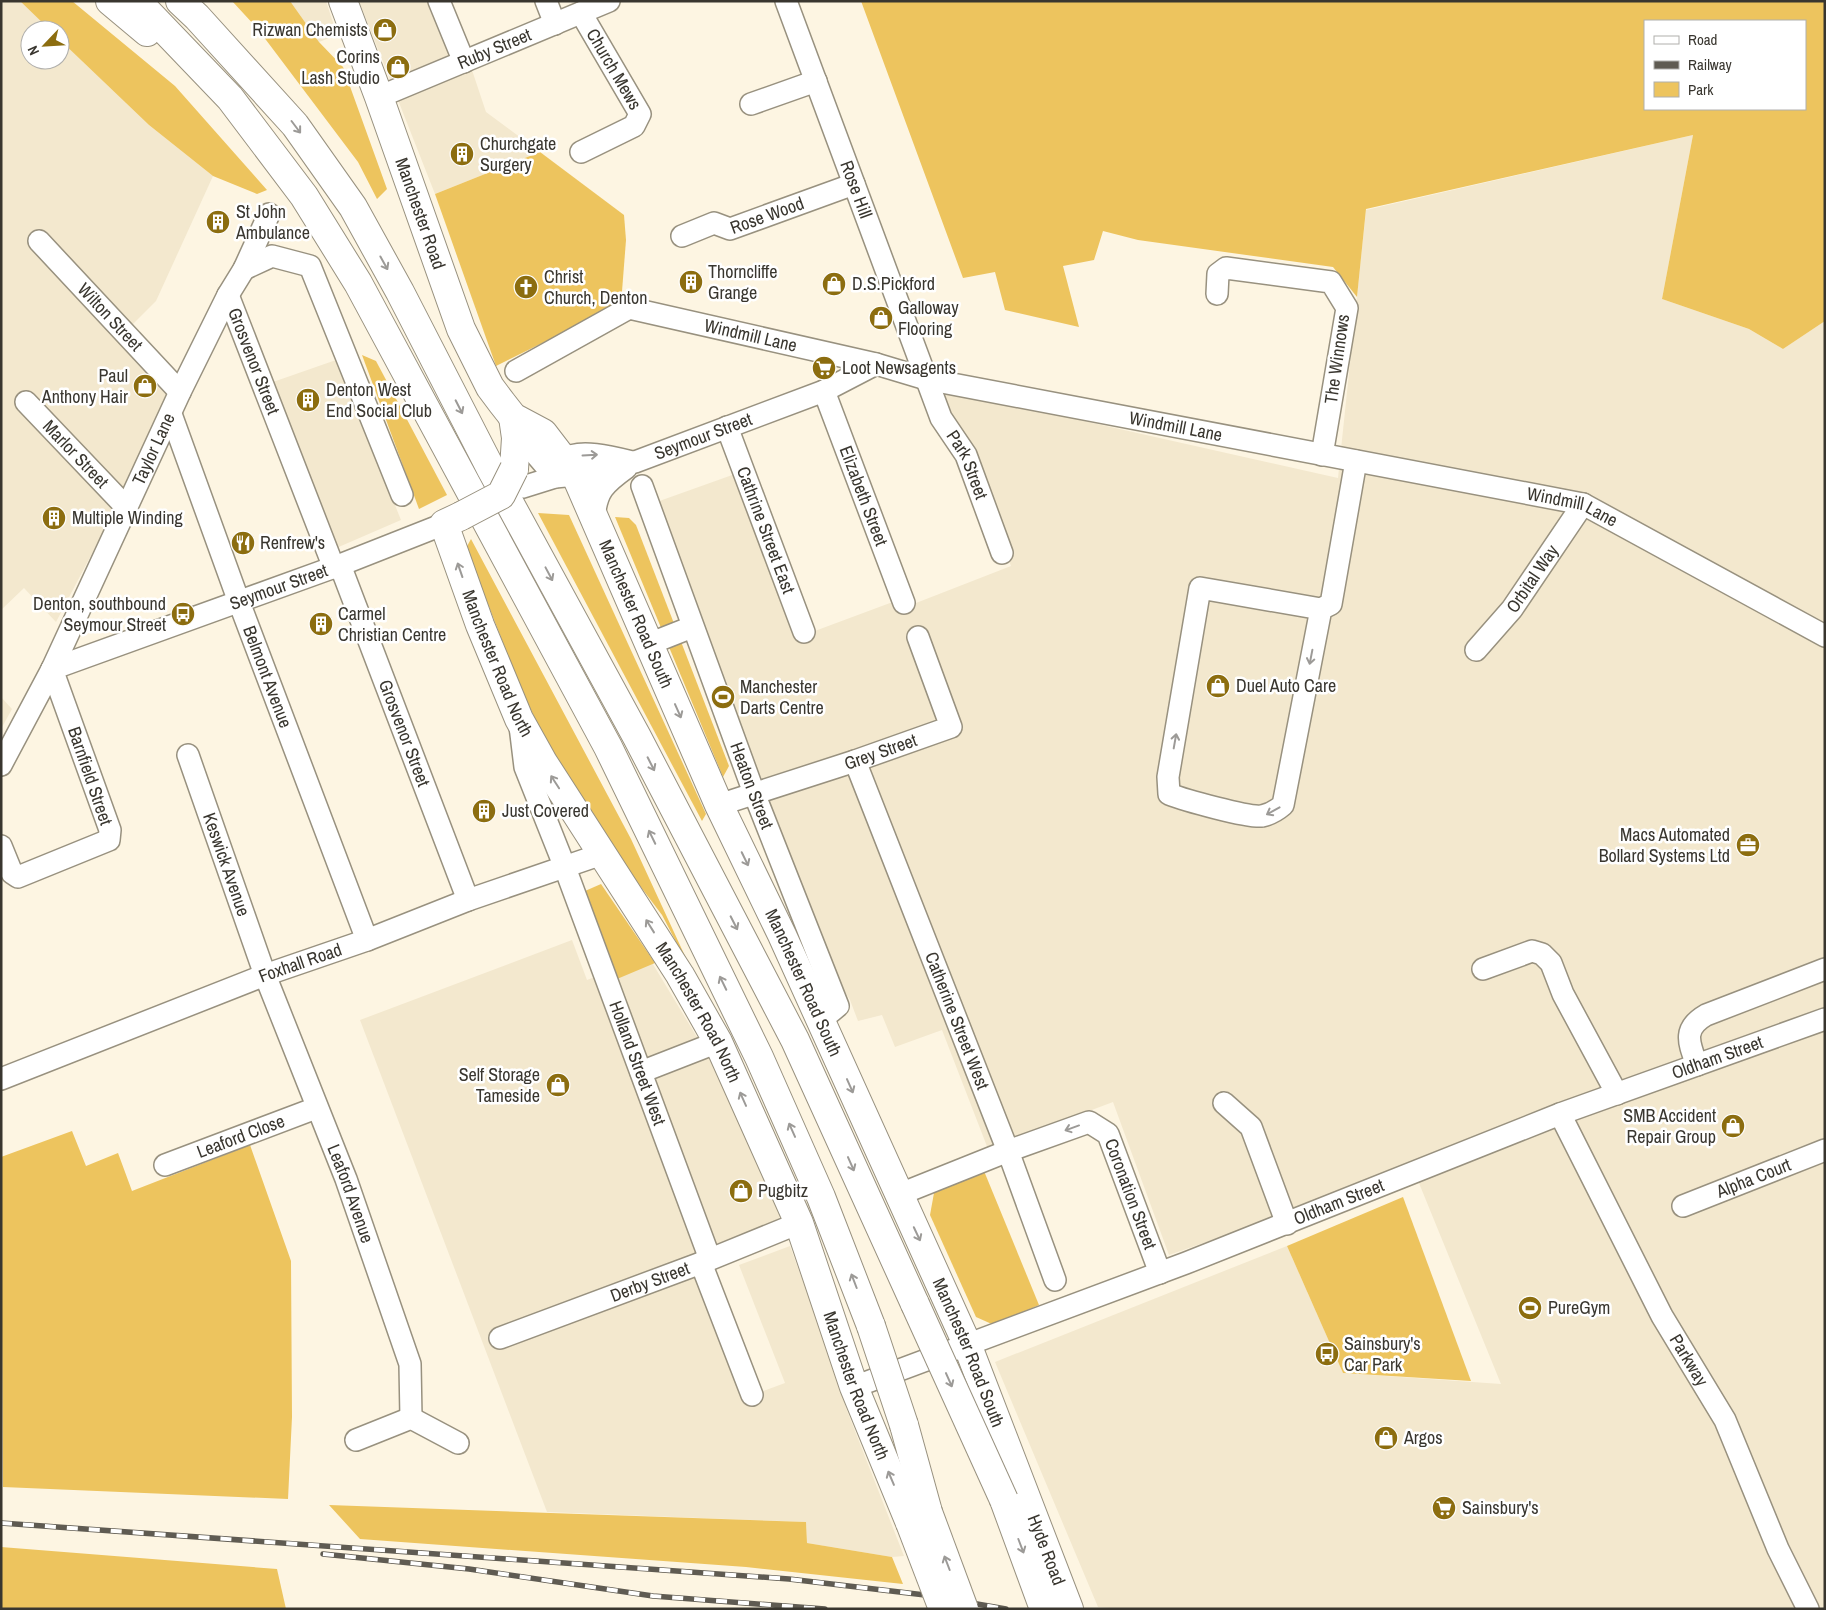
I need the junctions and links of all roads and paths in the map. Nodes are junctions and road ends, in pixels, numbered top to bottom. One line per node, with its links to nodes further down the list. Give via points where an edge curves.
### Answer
1 (110, 1): 16 (main road)
2 (137, 1): 16 (main road)
3 (180, 1): 14 (main road)
4 (200, 1): 14 (main road)
5 (343, 1): 15 (main road, Manchester Road)
6 (439, 1): 12 (street)
7 (546, 1): 11 (street)
8 (609, 1): 10 (street, Ruby Street)
9 (786, 1): 13 (street, Rose Hill)
10 (581, 13): 11 (street, Ruby Street); 18 (street, Church Mews, via 640,114 634,126)
11 (555, 24): 12 (street, Ruby Street)
12 (464, 62): 15 (street, Ruby Street)
13 (816, 81): 17 (street); 19 (street, Rose Hill)
14 (269, 95): 102 (main road, one-way to 102, bridge, via 295,125 353,207 637,736 795,1040 1004,1500)
15 (379, 97): 33 (main road, Manchester Road, via 461,329 490,387)
16 (230, 98): 101 (main road, one-way to 16, bridge, via 928,1512 904,1425 871,1326 821,1197 759,1057 608,747 358,283 304,196)
17 (751, 104)
18 (581, 152)
19 (854, 184): 21 (street, Rose Wood, via 730,229 714,223); 28 (street, Rose Hill)
20 (269, 214): 23 (street, Taylor Lane)
21 (682, 236)
22 (39, 240): 30 (street, Wilton Street)
23 (244, 269): 25 (street, Taylor Lane); 41 (street, via 272,256 310,266)
24 (1217, 294): 35 (street, The Winnows, via 1218,274 1226,268 1331,282 1347,308)
25 (228, 295): 30 (street, Taylor Lane); 47 (street, Grosvenor Street)
26 (876, 364): 27 (street, Windmill Lane, via 629,308); 28 (street, Windmill Lane); 29 (street, Seymour Street)
27 (516, 371)
28 (926, 379): 35 (street, Windmill Lane); 46 (street, Park Street, via 940,418 966,455)
29 (824, 390): 34 (street, Seymour Street); 49 (street, Elizabeth Street)
30 (180, 392): 32 (street, Taylor Lane)
31 (26, 402): 43 (street, Marlor Street)
32 (171, 414): 43 (street, Taylor Lane); 48 (street, Belmont Avenue)
33 (514, 424): 38 (main road, Manchester Road, via 543,433); 39 (main road)
34 (727, 427): 37 (street, Seymour Street); 52 (street, Cathrine Street East)
35 (1322, 455): 36 (street, Windmill Lane)
36 (1356, 461): 42 (street, Windmill Lane); 50 (street, via 1331,604)
37 (635, 462): 38 (street, Seymour Street, via 596,473); 44 (street, via 604,486 596,503)
38 (565, 471): 39 (street, Seymour Street); 44 (main road, Manchester Road South)
39 (512, 484): 45 (main road, Seymour Street, bridge)
40 (642, 486): 51 (street, Heaton Street)
41 (402, 495)
42 (1583, 504): 53 (street, Windmill Lane); 56 (street, Orbital Way, via 1512,609)
43 (127, 508): 57 (street, Taylor Lane)
44 (594, 519): 55 (main road, Manchester Road South)
45 (452, 520): 47 (street, Seymour Street); 58 (main road, Manchester Road North, one-way to 45, via 480,625)
46 (1002, 553)
47 (337, 567): 48 (street, Seymour Street); 67 (street, Grosvenor Street)
48 (239, 602): 57 (street, Seymour Street); 68 (street, Belmont Avenue)
49 (904, 603)
50 (1321, 609): 50 (street, one-way to 50, via 1283,805 1275,812 1260,817 1169,794 1168,777 1200,588)
51 (692, 627): 55 (street); 62 (street, Heaton Street)
52 (804, 632)
53 (1825, 636)
54 (918, 638): 60 (street, Grey Street, via 951,727)
55 (649, 644): 63 (main road, Manchester Road South, one-way to 63)
56 (1476, 650)
57 (52, 669): 61 (street, Taylor Lane); 64 (street, Barnfield Street, via 110,830 109,840 18,877 12,872)
58 (519, 719): 65 (main road, Manchester Road North, one-way to 58); 66 (street, Holland Street West, via 525,768)
59 (188, 755): 71 (street, Keswick Avenue)
60 (855, 761): 62 (street, Grey Street); 83 (street, Catherine Street West)
61 (1, 765)
62 (754, 794): 63 (street, Grey Street); 72 (street, Heaton Street, via 838,1006)
63 (720, 805): 72 (main road, Manchester Road South, one-way to 72)
64 (1, 846)
65 (602, 854): 66 (street, Foxhall Road); 74 (main road, Manchester Road North, one-way to 65, via 652,930)
66 (564, 865): 67 (street, Foxhall Road); 76 (street, Holland Street West)
67 (468, 900): 68 (street, Foxhall Road)
68 (367, 940): 71 (street, Foxhall Road)
69 (1483, 969): 78 (street, via 1532,951 1542,954 1551,963 1562,994)
70 (1825, 969): 75 (street, via 1696,1021 1689,1043)
71 (265, 975): 77 (street, Foxhall Road); 80 (street, Leaford Avenue)
72 (821, 1020): 85 (main road, Manchester Road South, one-way to 85)
73 (1824, 1022): 75 (street, Oldham Street)
74 (718, 1042): 76 (street); 87 (main road, Manchester Road North, one-way to 74)
75 (1697, 1065): 78 (street, Oldham Street)
76 (641, 1072): 89 (street, Holland Street West)
77 (1, 1079)
78 (1617, 1094): 81 (street, Oldham Street)
79 (1224, 1102): 88 (street, via 1251,1126)
80 (316, 1108): 84 (street, Leaford Close); 96 (street, Leaford Avenue, via 346,1179 410,1364)
81 (1560, 1114): 88 (street, Oldham Street); 104 (street, Parkway, via 1662,1316 1725,1420 1778,1549)
82 (1825, 1150): 86 (street, Alpha Court)
83 (1008, 1151): 85 (street); 90 (street, Coronation Street, one-way to 83, via 1108,1134 1090,1122); 91 (street, Catherine Street West)
84 (165, 1165)
85 (898, 1195): 93 (main road, Manchester Road South, one-way to 93)
86 (1683, 1206)
87 (799, 1223): 89 (street, Derby Street); 94 (main road, Manchester Road North)
88 (1287, 1224): 90 (street, Oldham Street)
89 (706, 1261): 92 (street, Derby Street); 95 (street, Holland Street West)
90 (1160, 1273): 93 (street, Oldham Street)
91 (1055, 1280)
92 (500, 1338)
93 (967, 1344): 94 (street, Oldham Street); 99 (main road, Manchester Road South)
94 (854, 1387): 100 (main road, Manchester Road North, one-way to 94, bridge)
95 (752, 1396)
96 (411, 1418): 97 (street); 98 (street)
97 (356, 1440)
98 (458, 1443)
99 (1023, 1492): 103 (main road, Hyde Road)
100 (943, 1609)
101 (964, 1609)
102 (1044, 1609)
103 (1068, 1609)
104 (1808, 1609)

